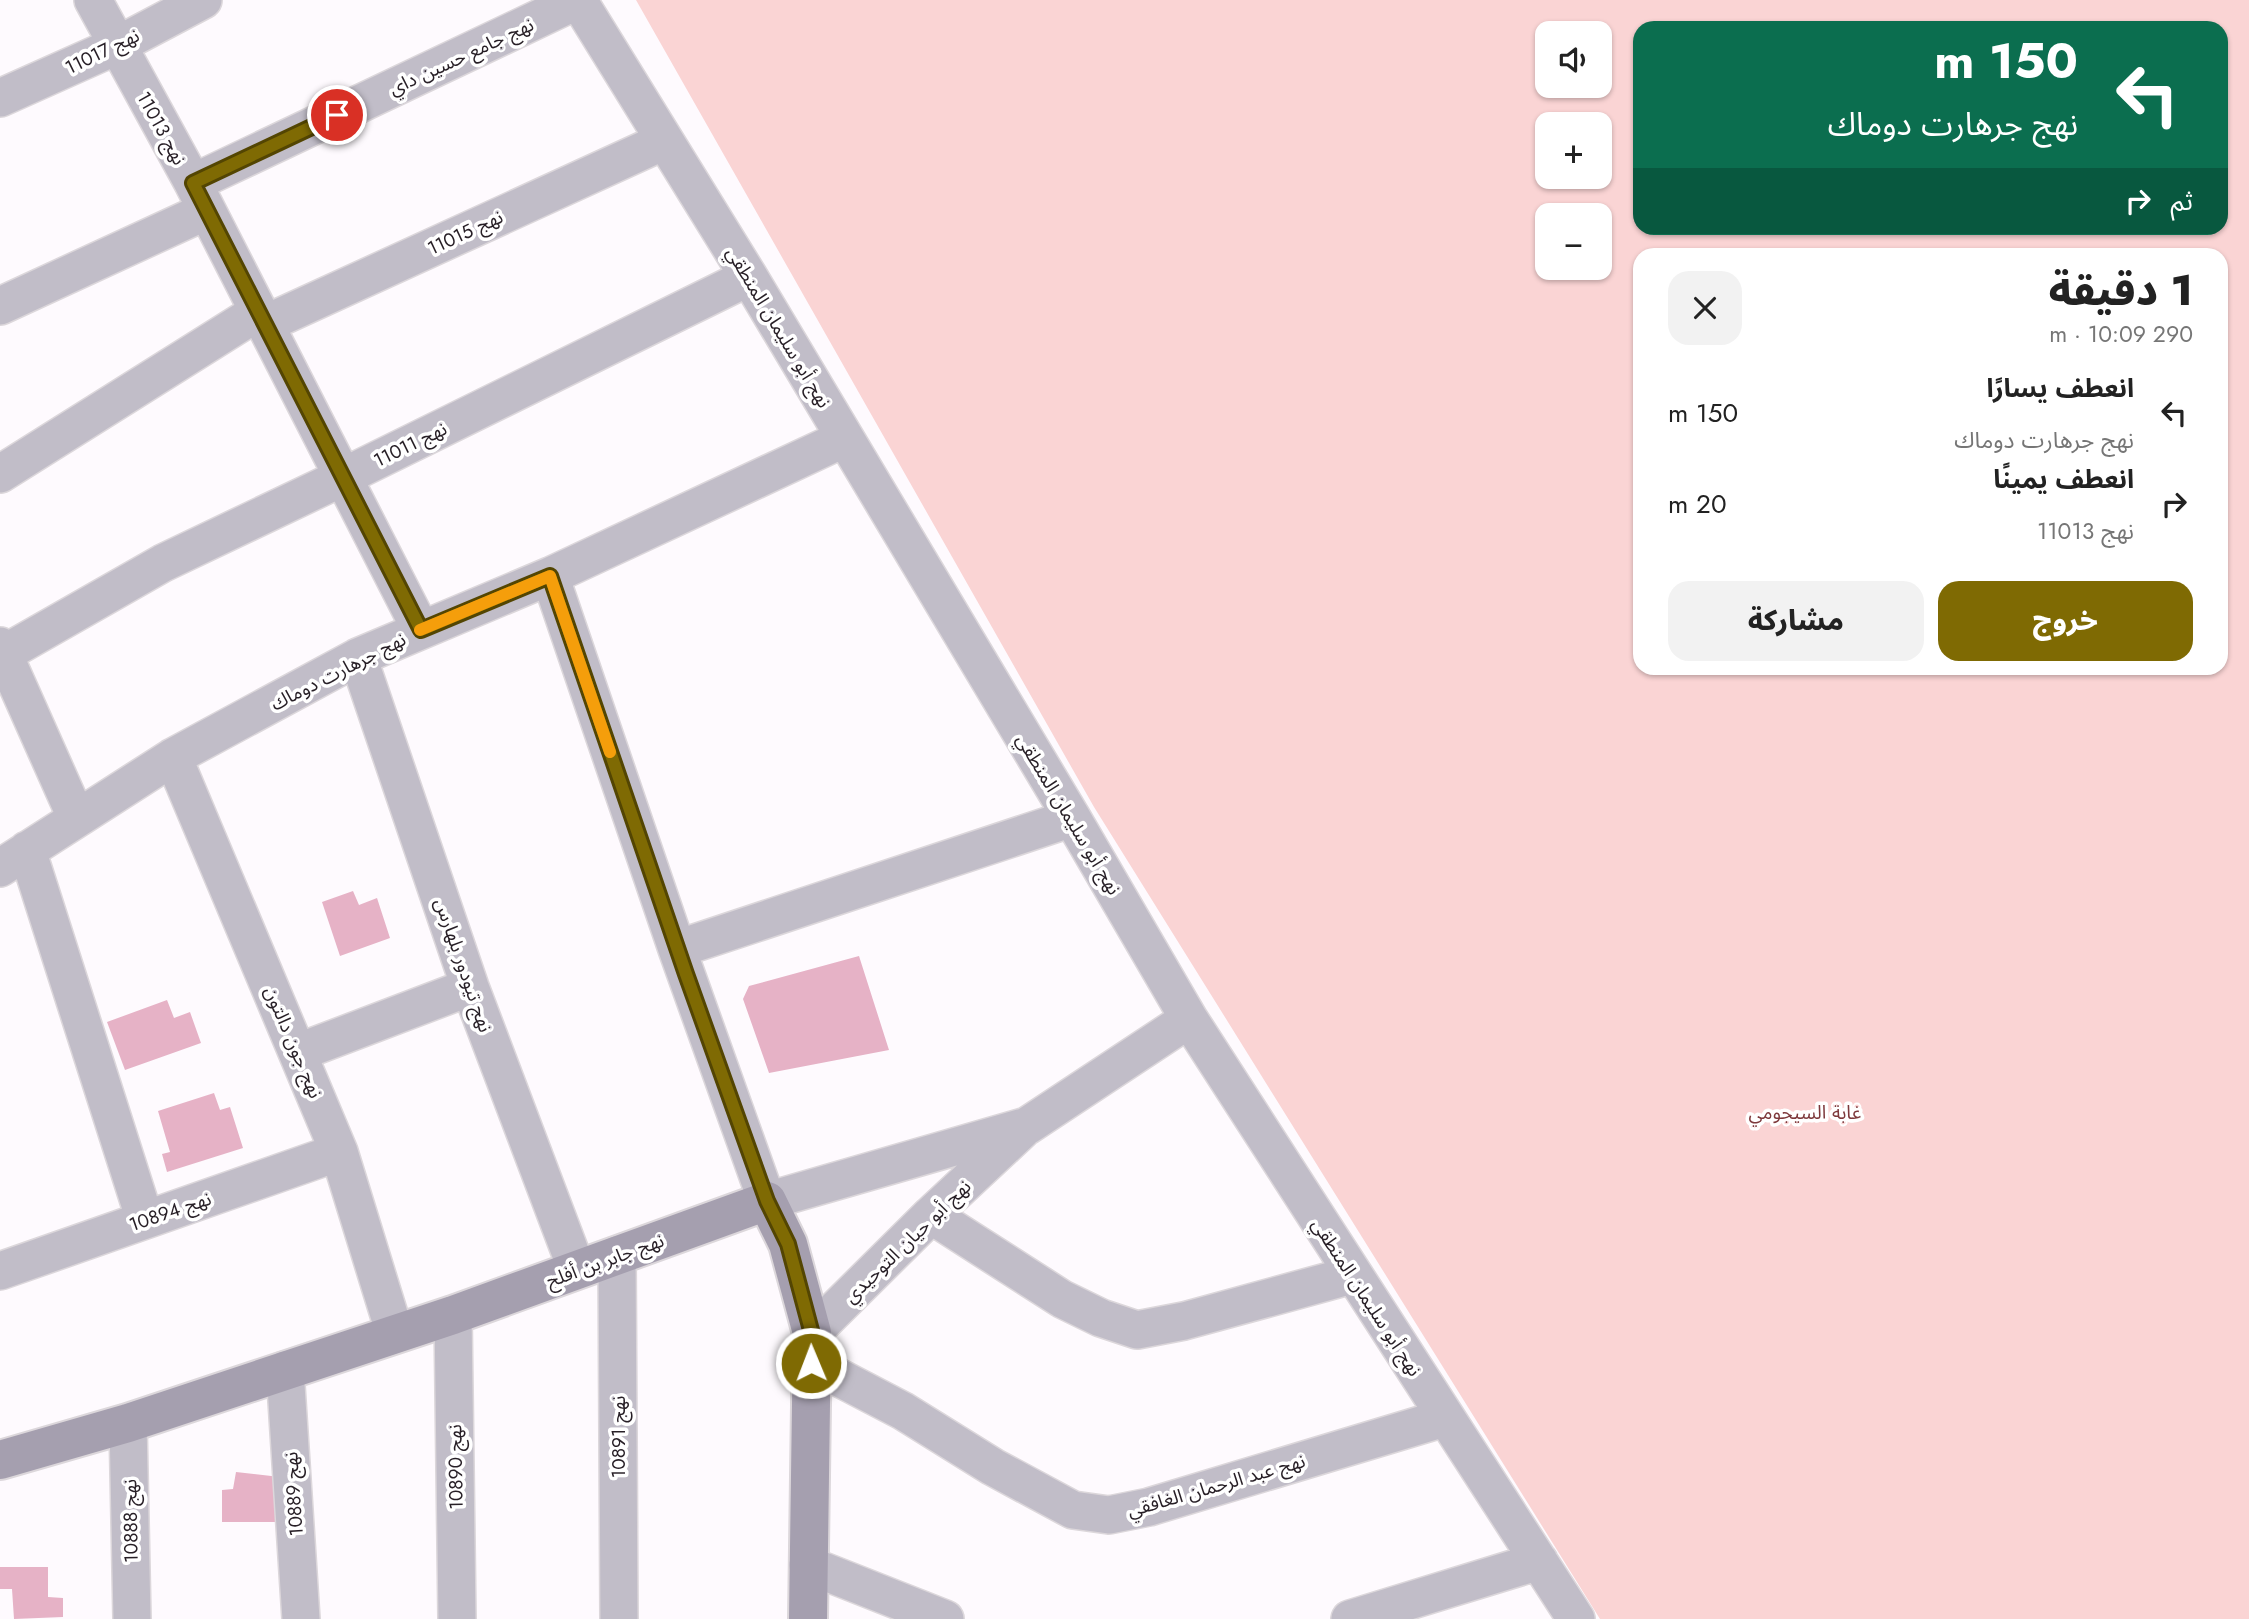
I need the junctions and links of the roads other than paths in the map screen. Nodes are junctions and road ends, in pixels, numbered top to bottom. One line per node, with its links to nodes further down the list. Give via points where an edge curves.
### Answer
1 (93, 0): 4 (street, نهج 11013)
2 (203, 0): 4 (street, نهج 11017)
3 (578, 0): 6 (street, نهج أبو سليمان المنطقي); 7 (street, نهج جامع حسين داي)
4 (116, 46): 5 (street, نهج 11017); 7 (street, نهج 11013)
5 (0, 98)
6 (664, 141): 8 (street, نهج أبو سليمان المنطقي); 10 (street, نهج 11015)
7 (200, 197): 9 (street, نهج جامع حسين داي); 10 (street, نهج 11013)
8 (749, 277): 11 (street, نهج أبو سليمان المنطقي); 13 (street, نهج 11011)
9 (0, 306)
10 (261, 318): 12 (street, نهج 11015); 13 (street, نهج 11013)
11 (845, 438): 14 (street, نهج جرهارت دوماك); 20 (street, نهج أبو سليمان المنطقي)
12 (0, 474)
13 (343, 477): 15 (street, نهج 11013); 16 (street, نهج 11011, via 163,563)
14 (550, 576): 15 (street, نهج جرهارت دوماك); 22 (street)
15 (421, 630): 17 (street, نهج جرهارت دوماك)
16 (1, 652): 19 (street)
17 (358, 657): 18 (street, نهج جرهارت دوماك); 23 (street, نهج تيودور بلهارس)
18 (173, 757): 19 (street, نهج جرهارت دوماك); 25 (street, نهج جون دالتون)
19 (76, 817): 21 (street, نهج جرهارت دوماك)
20 (1072, 818): 22 (street); 24 (street, نهج أبو سليمان المنطقي)
21 (13, 859): 30 (street)
22 (677, 949): 28 (street)
23 (470, 987): 25 (street); 32 (street, نهج تيودور بلهارس)
24 (1189, 1020): 26 (street, نهج جابر بن أفلح); 34 (street, نهج أبو سليمان المنطقي)
25 (299, 1052): 27 (street, نهج جون دالتون)
26 (1027, 1126): 28 (street, نهج جابر بن أفلح); 29 (street, نهج أبو حيان التوحيدي)
27 (340, 1152): 30 (street, نهج 10894); 36 (street, نهج جون دالتون)
28 (767, 1201): 31 (street, نهج جابر بن أفلح); 37 (street, via 788,1244)
29 (930, 1215): 34 (street, via 1062,1300 1137,1330); 37 (street, نهج أبو حيان التوحيدي)
30 (145, 1220): 33 (street, نهج 10894)
31 (617, 1255): 32 (street, نهج جابر بن أفلح); 47 (street, نهج 10891)
32 (577, 1270): 35 (street, نهج جابر بن أفلح)
33 (0, 1271)
34 (1353, 1275): 39 (street, نهج أبو سليمان المنطقي)
35 (453, 1315): 36 (street, نهج جابر بن أفلح); 46 (street, نهج 10890)
36 (395, 1334): 38 (street, نهج جابر بن أفلح)
37 (811, 1348): 39 (street, نهج عبد الرحمان الغافقي, via 993,1467 1073,1510 1109,1515); 43 (street)
38 (285, 1370): 40 (street, نهج جابر بن أفلح); 45 (street, نهج 10889)
39 (1444, 1418): 42 (street, نهج أبو سليمان المنطقي)
40 (128, 1423): 41 (street, نهج جابر بن أفلح); 44 (street, نهج 10888)
41 (0, 1460)
42 (1539, 1561): 50 (street); 51 (street, نهج أبو سليمان المنطقي)
43 (808, 1565): 48 (street); 49 (street)
44 (132, 1619)
45 (301, 1619)
46 (457, 1619)
47 (619, 1619)
48 (808, 1619)
49 (945, 1619)
50 (1350, 1619)
51 (1576, 1619)

